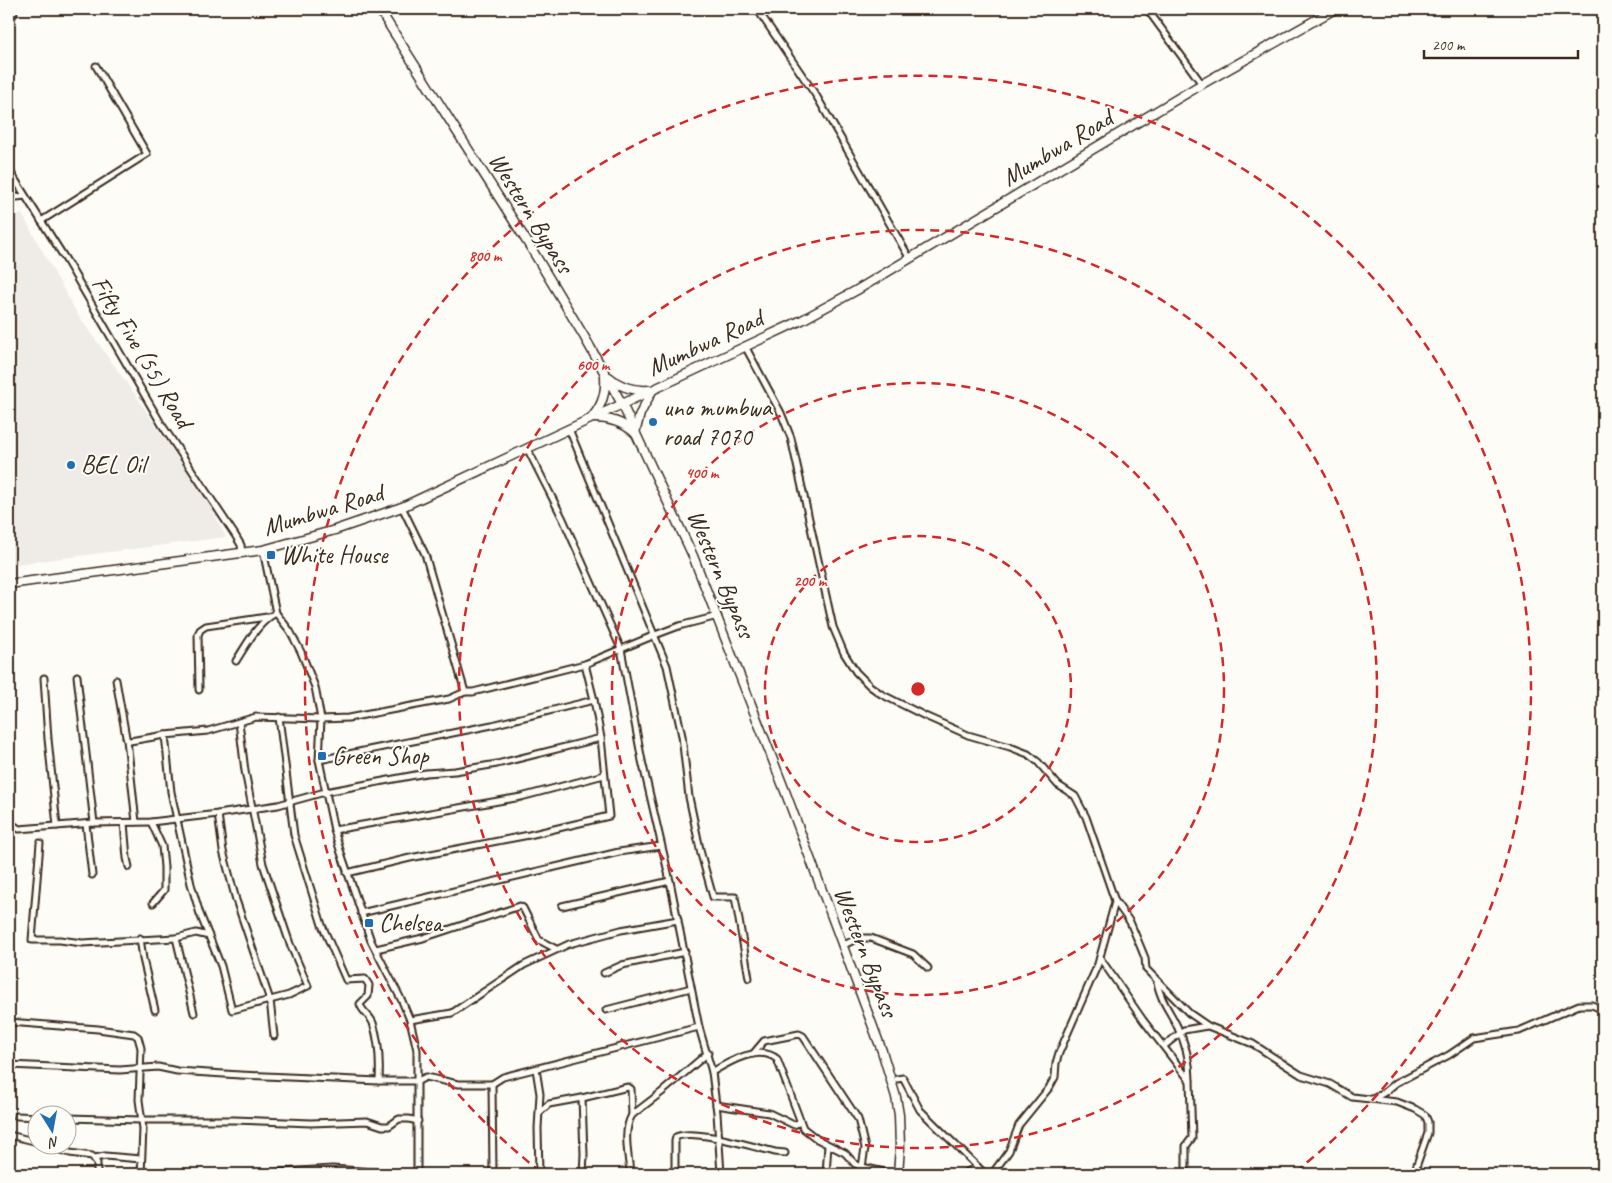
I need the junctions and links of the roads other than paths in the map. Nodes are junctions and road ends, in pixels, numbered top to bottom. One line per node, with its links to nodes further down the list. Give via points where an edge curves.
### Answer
1 (379, 9): 13 (main road, Western Bypass, via 531,248)
2 (757, 9): 11 (street, via 817,97)
3 (1147, 9): 6 (street)
4 (1335, 9): 6 (main road, Mumbwa Road)
5 (96, 66): 10 (street, via 147,154)
6 (1202, 84): 11 (main road, Mumbwa Road)
7 (9, 170): 8 (street, Fifty Five (55) Road)
8 (25, 196): 9 (street); 10 (street, Fifty Five (55) Road)
9 (9, 198)
10 (41, 220): 22 (street, Fifty Five (55) Road, via 162,425 235,535)
11 (910, 259): 12 (main road, Mumbwa Road, via 802,320)
12 (745, 346): 14 (main road, Mumbwa Road); 64 (street, via 791,438 833,627 856,672 870,686 912,710 968,735 1019,750 1038,762 1079,802)
13 (604, 372): 14 (main road, via 626,388); 15 (main road, Western Bypass); 16 (main road, via 604,397)
14 (654, 390): 15 (main road, Mumbwa Road); 18 (main road, via 643,405)
15 (622, 404): 16 (main road, Mumbwa Road); 18 (main road, Western Bypass)
16 (592, 418): 17 (main road, Mumbwa Road); 18 (main road, via 620,422)
17 (569, 429): 19 (main road, Mumbwa Road); 27 (street)
18 (635, 433): 25 (main road, Western Bypass, via 686,539)
19 (526, 448): 20 (main road, Mumbwa Road); 28 (street, via 563,518)
20 (402, 507): 21 (main road, Mumbwa Road); 35 (street, via 425,554)
21 (262, 550): 22 (main road, Mumbwa Road); 24 (street)
22 (242, 553): 23 (main road, Mumbwa Road)
23 (9, 584)
24 (276, 613): 26 (street); 38 (street, via 301,652 315,687)
25 (718, 616): 27 (street); 72 (main road, Western Bypass)
26 (267, 617): 29 (street); 34 (street, via 206,626 200,630)
27 (655, 635): 28 (street); 79 (street, via 673,690 682,736 688,797 708,882 713,898 735,897)
28 (621, 649): 30 (street); 59 (street)
29 (236, 661)
30 (585, 664): 35 (street); 36 (street)
31 (77, 676): 54 (street)
32 (44, 678): 56 (street)
33 (116, 680): 42 (street)
34 (199, 690)
35 (465, 692): 38 (street, via 450,699 348,718)
36 (594, 700): 41 (street); 43 (street, via 492,725)
37 (279, 717): 38 (street); 39 (street, via 256,717); 46 (street)
38 (321, 719): 43 (street)
39 (239, 722): 40 (street, via 208,731); 47 (street)
40 (165, 735): 42 (street); 49 (street, via 171,792)
41 (601, 738): 44 (street); 45 (street, via 496,764)
42 (127, 740): 52 (street)
43 (320, 760): 45 (street)
44 (604, 776): 57 (street, via 503,800); 61 (street, via 609,816)
45 (325, 792): 46 (street); 57 (street)
46 (289, 802): 47 (street); 102 (street, via 294,835 322,925 345,978 348,981 364,979 369,985 368,996 360,1004 373,1023 380,1064)
47 (253, 808): 48 (street); 82 (street, via 257,839 271,891 308,986)
48 (218, 814): 49 (street); 82 (street, via 223,852 236,900)
49 (178, 818): 53 (street); 69 (street, via 191,884)
50 (9, 822): 56 (street, via 19,830)
51 (124, 822): 52 (street); 54 (street); 60 (street)
52 (136, 822): 53 (street)
53 (151, 822): 65 (street, via 162,846 164,867 164,890)
54 (94, 823): 55 (street)
55 (86, 824): 56 (street); 62 (street)
56 (57, 826)
57 (334, 830): 61 (street)
58 (40, 843): 70 (street, via 32,940 98,943)
59 (661, 846): 63 (street); 67 (street, via 619,852)
60 (130, 867)
61 (347, 873): 67 (street)
62 (92, 875)
63 (670, 881): 66 (street); 68 (street)
64 (1115, 901): 76 (street); 80 (street, via 1130,922 1145,968)
65 (152, 903)
66 (562, 906)
67 (361, 913): 73 (street)
68 (678, 920): 74 (street, via 585,938); 75 (street)
69 (209, 936): 71 (street, via 196,933); 82 (street, via 232,1010)
70 (140, 938): 71 (street); 83 (street)
71 (176, 938): 86 (street)
72 (842, 946): 77 (street, via 858,938 872,938 912,954); 139 (main road, Western Bypass, via 896,1097 900,1139)
73 (376, 949): 74 (street, via 423,938 520,906 539,940); 87 (street)
74 (556, 949): 87 (street, via 524,965 452,1013)
75 (685, 952): 78 (street, via 622,965); 81 (street)
76 (1100, 958): 93 (street); 142 (street, via 1059,1053 1055,1076 1019,1125 1009,1151)
77 (928, 968)
78 (604, 973)
79 (749, 978)
80 (1157, 982): 89 (street, via 1189,1013); 91 (street, via 1163,1004)
81 (691, 988): 84 (street); 90 (street)
82 (270, 1000): 92 (street)
83 (155, 1010)
84 (606, 1010)
85 (1603, 1010): 106 (street, via 1579,1006 1520,1031 1474,1038)
86 (194, 1013)
87 (410, 1020): 103 (street, via 417,1050)
88 (9, 1022): 97 (street, via 134,1034 140,1041)
89 (1208, 1026): 91 (street); 106 (street, via 1253,1044 1301,1075 1330,1084 1355,1098)
90 (699, 1027): 94 (street); 98 (street)
91 (1180, 1032): 93 (street); 101 (street)
92 (274, 1036)
93 (1164, 1046): 101 (street)
94 (708, 1054): 99 (street); 109 (street)
95 (753, 1054): 99 (street); 115 (street, via 777,1059); 124 (street, via 764,1040 803,1036 858,1119 865,1148)
96 (9, 1065): 97 (street)
97 (140, 1069): 102 (street, via 158,1067 240,1075); 113 (street)
98 (536, 1069): 104 (street, via 503,1077); 108 (street)
99 (712, 1072): 107 (street)
100 (897, 1079): 125 (street, via 903,1078 920,1110)
101 (1190, 1080): 143 (street, via 1192,1138 1186,1146)
102 (379, 1081): 103 (street)
103 (418, 1081): 104 (street, via 426,1077 458,1084); 114 (street)
104 (492, 1084): 131 (street)
105 (582, 1098): 108 (street, via 549,1104); 109 (street, via 628,1087 631,1089); 133 (street)
106 (1372, 1099): 144 (street, via 1406,1105 1422,1112 1427,1119 1428,1133)
107 (716, 1104): 115 (street, via 769,1113 794,1125); 117 (street)
108 (540, 1112): 132 (street)
109 (632, 1115): 134 (street, via 627,1133)
110 (18, 1116): 111 (street)
111 (28, 1116)
112 (78, 1118): 113 (street)
113 (141, 1120): 114 (street, via 367,1121 382,1126 390,1126 398,1119); 123 (street)
114 (418, 1122): 130 (street)
115 (800, 1122): 119 (street, via 803,1128)
116 (9, 1135): 118 (street)
117 (719, 1138): 120 (street); 135 (street, via 676,1137); 136 (street)
118 (28, 1140)
119 (828, 1145): 124 (street); 137 (street)
120 (786, 1153)
121 (78, 1154): 122 (street)
122 (95, 1158): 123 (street); 126 (street)
123 (141, 1159): 127 (street)
124 (862, 1167): 138 (street)
125 (978, 1167): 140 (street); 141 (street)
126 (97, 1174)
127 (141, 1174)
128 (246, 1174): 129 (street, via 332,1169)
129 (403, 1174)
130 (417, 1174)
131 (493, 1174)
132 (539, 1174)
133 (584, 1174)
134 (630, 1174)
135 (675, 1174)
136 (721, 1174)
137 (826, 1174)
138 (893, 1174)
139 (898, 1174)
140 (962, 1174)
141 (985, 1174)
142 (992, 1174)
143 (1186, 1174)
144 (1416, 1174)

